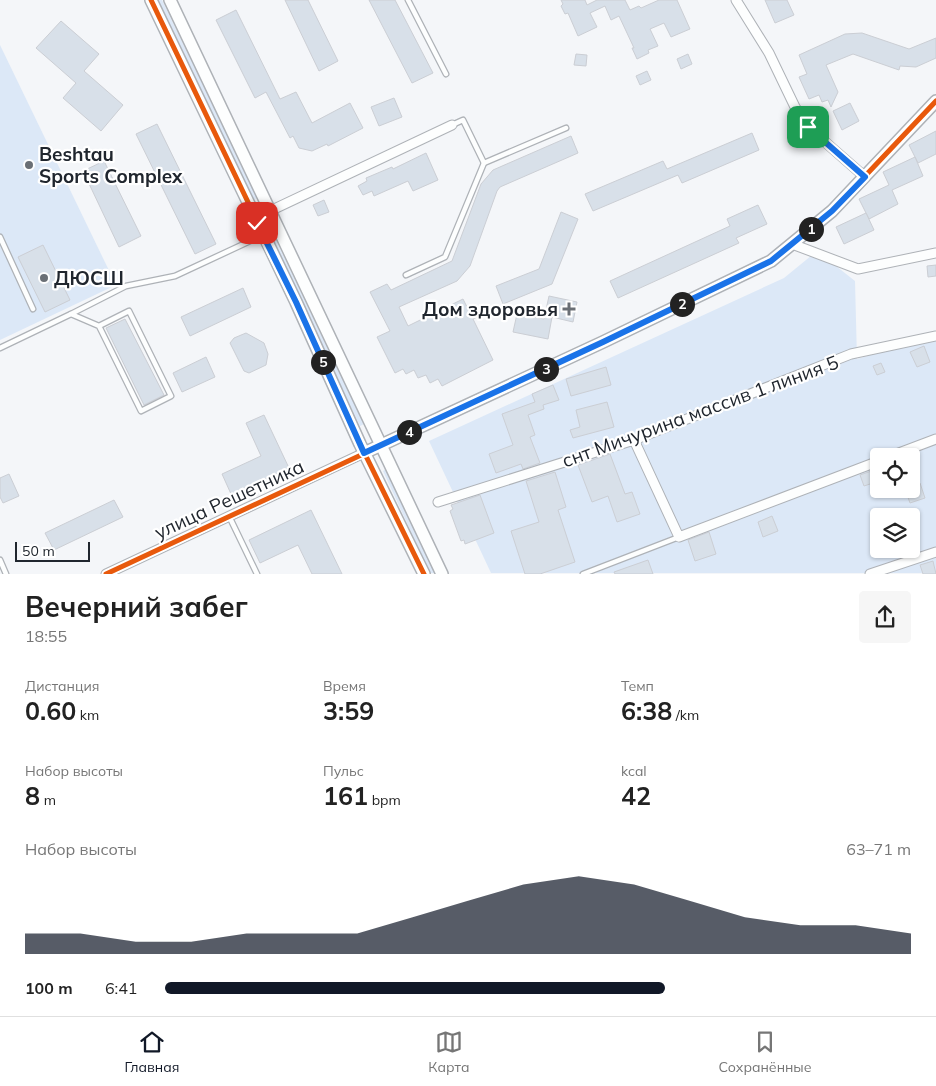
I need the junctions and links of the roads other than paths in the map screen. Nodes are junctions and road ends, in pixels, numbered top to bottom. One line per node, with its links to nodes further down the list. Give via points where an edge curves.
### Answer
1 (151, 0): 12 (street)
2 (170, 0): 11 (street)
3 (408, 0): 5 (lane)
4 (736, 0): 10 (street, via 769,53 808,127)
5 (446, 74)
6 (936, 101): 10 (street)
7 (452, 125): 9 (lane, via 463,120); 11 (street)
8 (566, 128): 9 (lane)
9 (484, 163): 17 (lane, via 445,257)
10 (865, 177): 15 (street, via 832,211)
11 (271, 212): 12 (street); 25 (street)
12 (255, 218): 13 (street)
13 (264, 235): 19 (lane, via 175,276 126,286); 27 (street)
14 (0, 237): 18 (lane)
15 (792, 244): 16 (street, via 858,268); 25 (street, via 771,261)
16 (936, 253)
17 (406, 275)
18 (33, 309)
19 (71, 314): 20 (lane); 22 (lane)
20 (99, 326): 20 (lane, via 141,411 171,396 128,311)
21 (936, 336): 24 (street, снт Мичурина массив 1 линия 5, via 851,354)
22 (0, 348)
23 (936, 439): 26 (street)
24 (634, 440): 29 (street, снт Мичурина массив 1 линия 5); 31 (street)
25 (381, 444): 27 (street); 38 (street)
26 (912, 448)
27 (364, 453): 30 (street, улица Решетника); 37 (street)
28 (870, 464): 31 (street)
29 (438, 502)
30 (229, 516): 35 (street, улица Решетника); 36 (lane)
31 (679, 537): 39 (lane)
32 (936, 552): 40 (street)
33 (0, 560): 34 (lane)
34 (6, 574)
35 (106, 574)
36 (257, 574)
37 (424, 574)
38 (442, 574)
39 (583, 574)
40 (870, 574)

